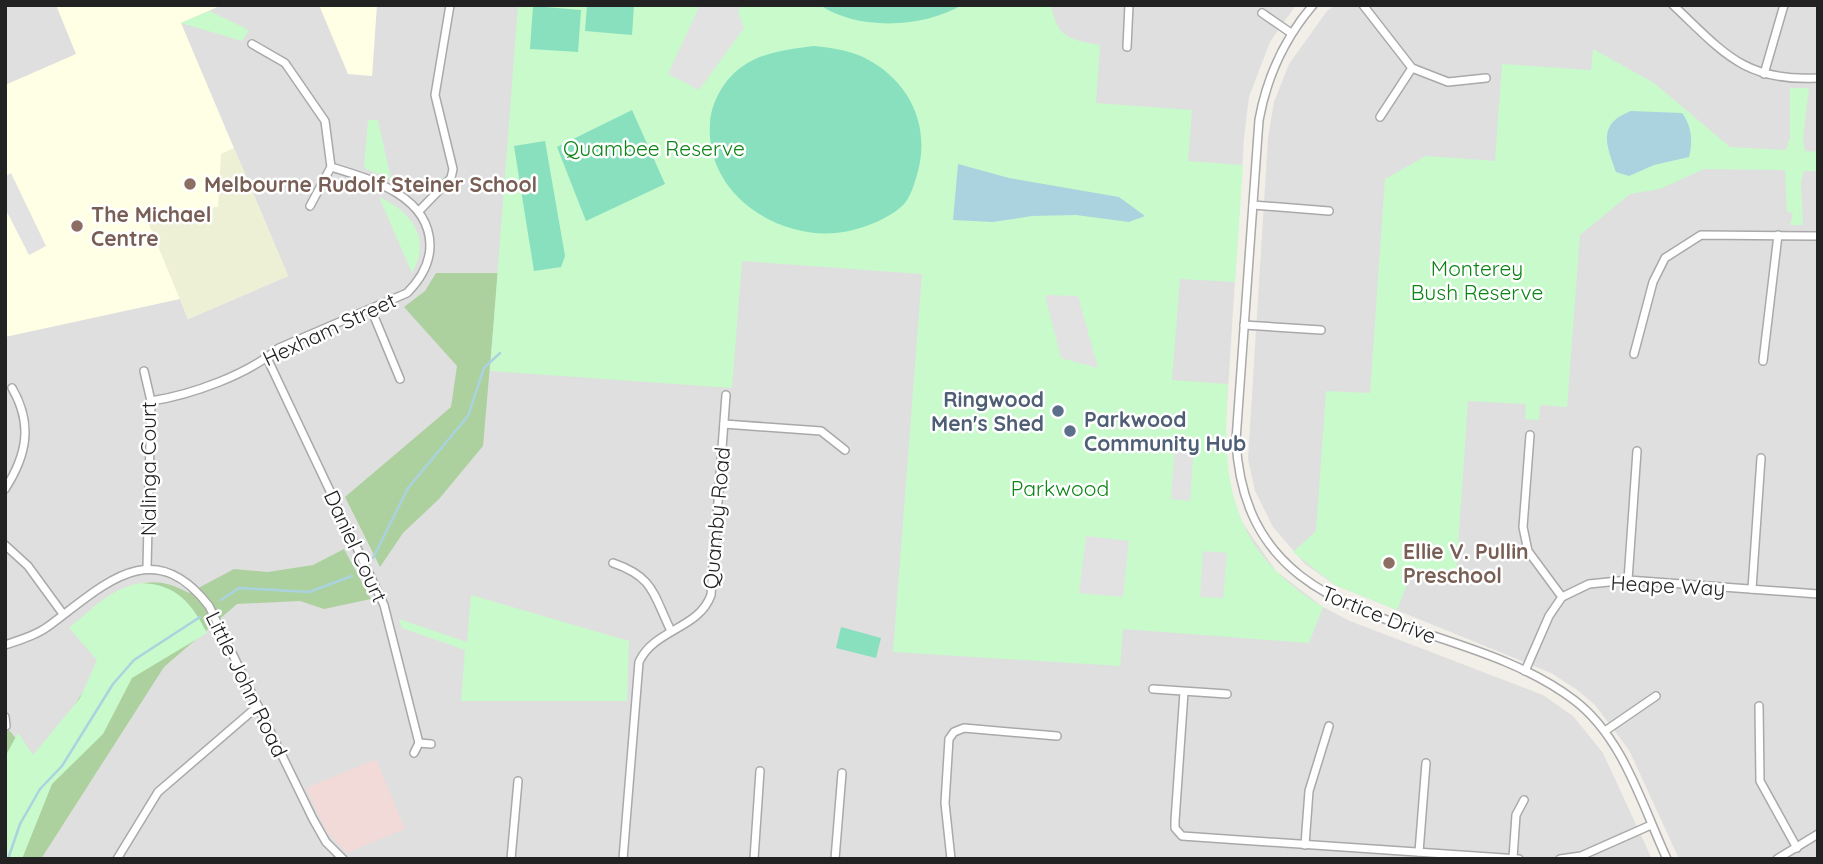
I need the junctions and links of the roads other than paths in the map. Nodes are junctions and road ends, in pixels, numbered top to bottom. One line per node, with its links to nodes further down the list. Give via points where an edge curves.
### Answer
1 (450, 5): 19 (street, via 435,95 453,169 451,178)
2 (1129, 5): 10 (street)
3 (1313, 5): 8 (street, Tortice Drive)
4 (1363, 5): 11 (street)
5 (1673, 5): 12 (street, via 1727,56)
6 (1784, 5): 12 (street)
7 (1262, 13): 8 (street)
8 (1291, 33): 17 (street, Tortice Drive, via 1263,99)
9 (252, 44): 16 (street, via 285,62 325,121)
10 (1126, 47)
11 (1412, 68): 13 (street, via 1448,82); 15 (street)
12 (1764, 74): 14 (street)
13 (1486, 78)
14 (1818, 78)
15 (1380, 117)
16 (331, 167): 18 (street); 19 (street, via 403,197)
17 (1253, 205): 20 (street); 24 (street, Tortice Drive)
18 (310, 206)
19 (419, 211): 23 (street, Hexham Street, via 430,241 424,272 407,293)
20 (1329, 211)
21 (1778, 235): 22 (street); 26 (street, via 1701,235 1665,258 1653,282); 28 (street)
22 (1818, 236)
23 (371, 309): 27 (street, Hexham Street, via 279,348); 30 (street)
24 (1244, 325): 25 (street); 50 (street, Tortice Drive, via 1237,467 1261,534 1282,560 1324,594)
25 (1321, 330)
26 (1634, 354)
27 (267, 358): 33 (street, Hexham Street, via 184,396); 62 (street, Daniel Court, via 384,606)
28 (1763, 361)
29 (144, 371): 33 (street, Nalinga Court)
30 (400, 379)
31 (12, 388): 39 (street, via 24,408 26,429 23,452)
32 (726, 395): 34 (street, Quamby Road)
33 (151, 401): 42 (street, Nalinga Court)
34 (724, 424): 36 (street, via 821,431); 48 (street, Quamby Road, via 711,594 698,615)
35 (1530, 435): 46 (street, via 1525,539 1539,569)
36 (845, 450)
37 (1637, 451): 43 (street)
38 (1760, 458): 44 (street)
39 (5, 489)
40 (5, 545): 47 (street, via 28,566)
41 (613, 563): 48 (street, via 635,570 646,580)
42 (147, 568): 47 (street, via 125,572 102,584); 55 (street, Little John Road, via 186,581 198,592)
43 (1628, 580): 44 (street, Heape Way); 46 (street, Heape Way, via 1589,584)
44 (1752, 589): 45 (street, Heape Way)
45 (1818, 594)
46 (1563, 597): 50 (street, via 1549,616)
47 (63, 614): 49 (street, via 47,627)
48 (671, 631): 79 (street, Quamby Road, via 644,650 639,662)
49 (5, 645)
50 (1525, 671): 60 (street, Tortice Drive, via 1574,700)
51 (1153, 689): 52 (street)
52 (1184, 692): 53 (street); 72 (street, via 1175,821 1178,833)
53 (1227, 694)
54 (1656, 696): 60 (street)
55 (258, 706): 76 (street, via 159,792); 77 (street, Little John Road, via 316,825)
56 (1759, 706): 73 (street, via 1760,781)
57 (5, 717): 58 (street)
58 (6, 726)
59 (1329, 726): 72 (street, via 1309,791)
60 (1605, 732): 70 (street, Tortice Drive)
61 (1057, 736): 82 (street, via 964,727 954,732 949,739 945,803)
62 (419, 743): 63 (street); 64 (street)
63 (431, 744)
64 (414, 753)
65 (1426, 763): 74 (street)
66 (760, 771): 80 (street)
67 (842, 773): 81 (street)
68 (518, 781): 78 (street)
69 (1524, 800): 75 (street, via 1516,815)
70 (1651, 825): 84 (street, via 1581,856); 85 (street, Tortice Drive)
71 (1818, 834): 73 (street)
72 (1305, 845): 74 (street)
73 (1797, 848): 86 (street)
74 (1419, 852): 75 (street)
75 (1513, 858): 83 (street)
76 (117, 859)
77 (343, 859)
78 (511, 859)
79 (623, 859)
80 (754, 859)
81 (835, 859)
82 (951, 859)
83 (1518, 859)
84 (1560, 859)
85 (1667, 859)
86 (1777, 859)

